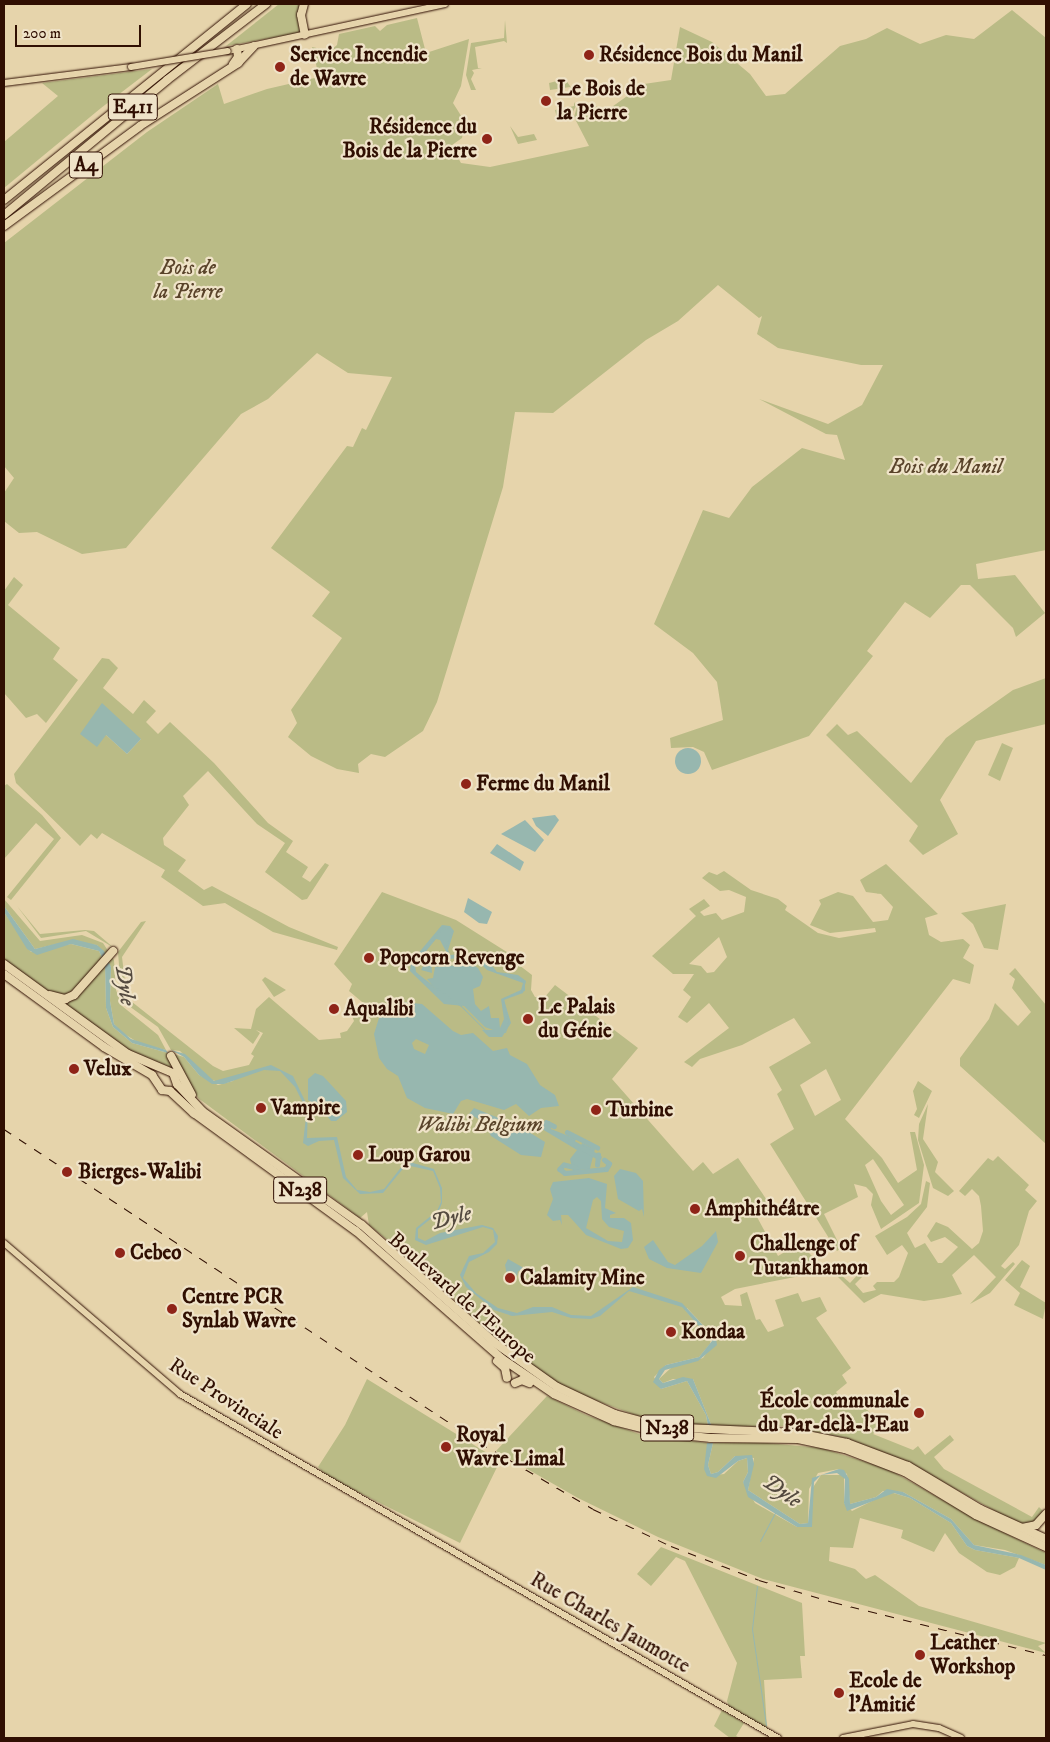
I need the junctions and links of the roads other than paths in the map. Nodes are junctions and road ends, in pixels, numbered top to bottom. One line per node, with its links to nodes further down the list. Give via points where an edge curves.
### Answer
1 (247, 4): 10 (highway, E411)
2 (266, 4): 11 (highway, E411, via 167,80)
3 (304, 4): 5 (highway, via 301,15)
4 (445, 4): 5 (main road)
5 (305, 35): 6 (main road)
6 (254, 46): 7 (main road); 8 (highway, A4)
7 (239, 49): 8 (highway, via 238,58); 9 (main road, bridge)
8 (231, 67): 12 (highway, A4, via 140,126)
9 (4, 83)
10 (4, 200)
11 (4, 215)
12 (4, 226)
13 (112, 953): 16 (highway, via 71,997)
14 (4, 964): 16 (highway, Boulevard de l'Europe)
15 (4, 974): 19 (highway, Boulevard de l'Europe, via 104,1047)
16 (46, 995): 18 (highway, Boulevard de l'Europe, via 128,1054)
17 (171, 1056): 22 (highway, via 190,1093)
18 (165, 1072): 19 (highway); 20 (highway, Boulevard de l'Europe, via 175,1075)
19 (158, 1080): 21 (highway, Boulevard de l'Europe, via 162,1090)
20 (177, 1084): 21 (highway); 22 (highway, Boulevard de l'Europe / N238, via 202,1110)
21 (170, 1091): 24 (highway, Boulevard de l'Europe / N238, via 194,1113 377,1248)
22 (248, 1142): 29 (highway, Boulevard de l'Europe / N238, via 381,1241 516,1360 576,1398 615,1414 663,1427 798,1433 847,1443 908,1466)
23 (4, 1244): 30 (main road, Rue Provinciale, via 180,1394)
24 (482, 1342): 25 (highway, via 505,1368); 27 (highway, Boulevard de l'Europe / N238)
25 (506, 1378)
26 (515, 1383): 27 (highway, via 522,1380)
27 (535, 1383): 32 (highway, Boulevard de l'Europe / N238, via 592,1412 638,1428 684,1437 798,1439 865,1455 905,1472 976,1515)
28 (1044, 1517): 29 (highway, via 1032,1527); 31 (highway, via 1041,1529)
29 (1018, 1528): 31 (highway, Boulevard de l'Europe / N238)
30 (425, 1536): 33 (main road, Rue Charles Jaumotte)
31 (1046, 1538)
32 (1046, 1547)
33 (778, 1738)
34 (843, 1738): 35 (main road, via 913,1724 939,1728)
35 (961, 1738)

